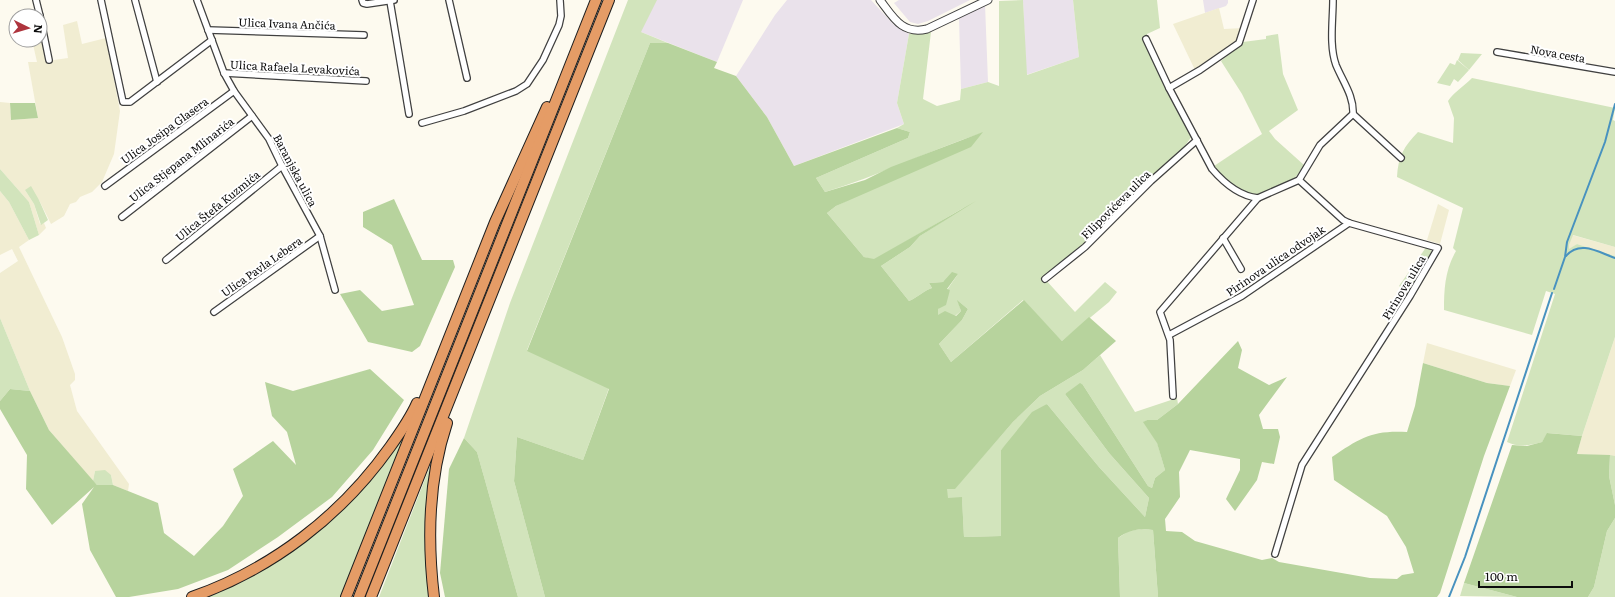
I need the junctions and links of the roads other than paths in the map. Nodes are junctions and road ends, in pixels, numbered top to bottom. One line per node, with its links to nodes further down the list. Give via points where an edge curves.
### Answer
1 (101, 0): 25 (street, via 123,102 130,102)
2 (135, 0): 25 (street)
3 (197, 0): 14 (street, Baranjska ulica)
4 (362, 0): 5 (street, via 367,4)
5 (392, 0): 29 (street)
6 (450, 0): 23 (street)
7 (560, 0): 32 (street, via 559,24 543,60 527,84 464,111)
8 (596, 0): 26 (highway)
9 (609, 0): 49 (highway)
10 (880, 0): 11 (street, via 906,29 916,31 927,29)
11 (988, 0)
12 (1253, 0): 27 (street, via 1239,43)
13 (1333, 0): 30 (street, via 1334,55 1348,89 1354,108)
14 (208, 30): 15 (street, Ulica Ivana Ančića); 17 (street, Baranjska ulica)
15 (364, 35)
16 (1146, 39): 27 (street)
17 (212, 40): 22 (street, Baranjska ulica); 25 (street)
18 (47, 48): 20 (street)
19 (1497, 52): 21 (street, Nova cesta)
20 (49, 60)
21 (1615, 72)
22 (224, 73): 24 (street, Ulica Rafaela Levakovića); 28 (street, Baranjska ulica)
23 (468, 78)
24 (366, 81)
25 (157, 82)
26 (561, 87): 50 (highway, via 551,98 522,159); 55 (highway)
27 (1169, 88): 33 (street)
28 (234, 91): 31 (street, Baranjska ulica); 37 (street, Ulica Josipa Glasera)
29 (409, 114)
30 (1353, 114): 34 (street); 36 (street, via 1320,145)
31 (252, 116): 35 (street, Baranjska ulica, via 269,139); 39 (street, Ulica Stjepana Mlinarića)
32 (422, 123)
33 (1197, 140): 38 (street, via 1212,169 1222,180 1245,195); 45 (street, Filipovićeva ulica, via 1151,181 1085,247)
34 (1401, 158)
35 (282, 166): 41 (street, Baranjska ulica); 43 (street, Ulica Štefa Kuzmića)
36 (1299, 180): 38 (street); 40 (street, Pirinova ulica)
37 (105, 186)
38 (1258, 198): 42 (street)
39 (122, 217)
40 (1349, 223): 48 (street, Pirinova ulica odvojak, via 1242,296); 52 (street, Pirinova ulica, via 1438,248 1302,465)
41 (320, 236): 46 (street, Baranjska ulica); 47 (street, Ulica Pavla Lebera)
42 (1223, 238): 44 (street, Pirinova ulica odvojak); 48 (street, via 1160,312)
43 (166, 260)
44 (1241, 268)
45 (1045, 279)
46 (335, 290)
47 (214, 312)
48 (1169, 335): 51 (street)
49 (464, 363): 56 (highway); 57 (highway, via 465,374 443,436 430,508 429,539)
50 (435, 374): 53 (highway, via 386,453 337,509 278,555 243,576); 54 (highway)
51 (1173, 396)
52 (1275, 554)
53 (192, 597)
54 (346, 597)
55 (358, 597)
56 (371, 597)
57 (434, 597)

